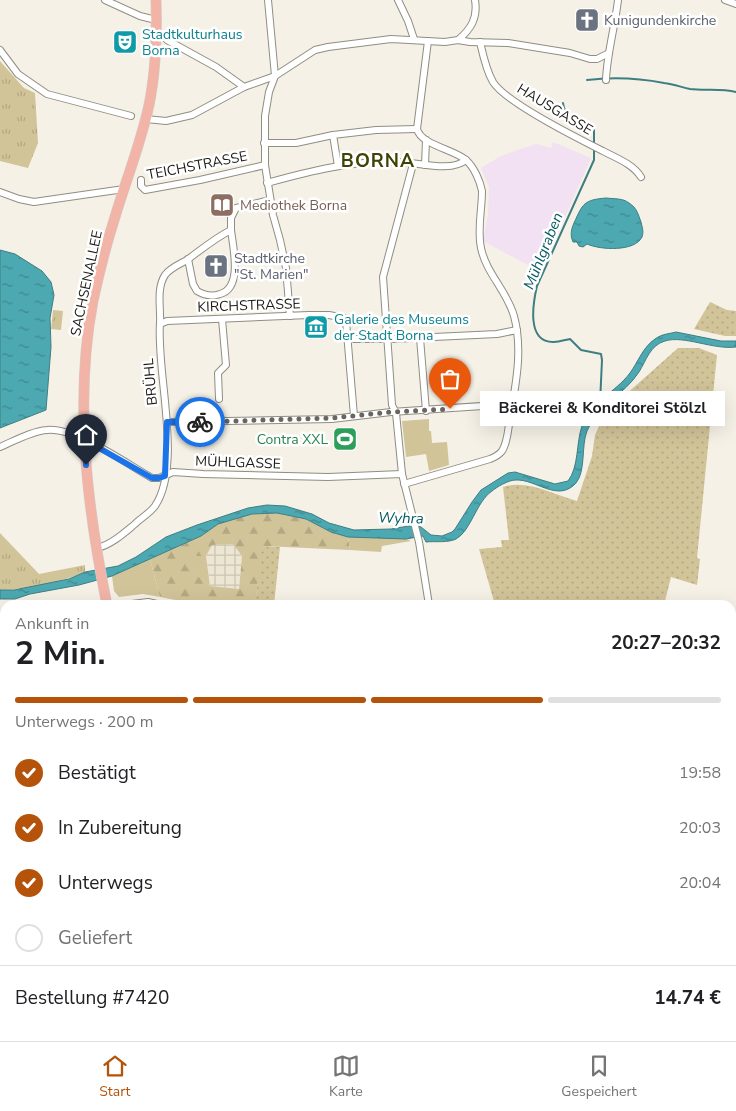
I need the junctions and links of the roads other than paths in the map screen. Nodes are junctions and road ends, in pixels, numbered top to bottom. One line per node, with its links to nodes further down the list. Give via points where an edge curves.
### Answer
1 (105, 0): 9 (street)
2 (156, 0): 9 (main road, SACHSENALLEE)
3 (268, 0): 17 (street)
4 (398, 0): 10 (street)
5 (475, 0): 12 (street, via 475,19)
6 (618, 0): 16 (street)
7 (725, 0): 8 (street)
8 (736, 4)
9 (156, 20): 21 (main road, SACHSENALLEE, via 152,91)
10 (414, 39): 13 (street); 17 (street, via 391,39 315,50)
11 (167, 40): 19 (street)
12 (458, 40): 13 (street); 14 (street)
13 (428, 41): 22 (street)
14 (480, 42): 16 (street, via 508,43 590,59); 31 (street, HAUSGASSE, via 494,84 522,106 637,171)
15 (0, 50): 20 (street, via 18,74 47,94)
16 (609, 53): 18 (street)
17 (275, 76): 19 (street); 25 (street, via 265,116)
18 (606, 77)
19 (244, 87): 21 (street, via 192,115 166,121)
20 (131, 116)
21 (146, 119): 34 (main road, SACHSENALLEE)
22 (417, 129): 23 (street); 24 (street)
23 (333, 135): 25 (street, via 296,143); 30 (street)
24 (426, 140): 26 (street); 29 (street)
25 (264, 143): 28 (street)
26 (466, 160): 29 (street, via 458,165); 42 (street, via 482,191 479,237 483,258 508,299)
27 (413, 164): 29 (street); 30 (street); 45 (street, via 383,277)
28 (265, 165): 32 (street, TEICHSTRASSE, via 145,190); 33 (street)
29 (425, 165)
30 (338, 166): 33 (street)
31 (641, 177)
32 (141, 180)
33 (267, 183): 36 (street)
34 (124, 189): 35 (street, via 44,202 18,199); 52 (main road, SACHSENALLEE, via 93,304 86,366)
35 (0, 192)
36 (270, 200): 37 (street, via 236,208); 39 (street, via 286,268)
37 (230, 230): 38 (street, BRÜHL); 38 (street, via 235,271 229,289 208,295 197,291)
38 (188, 259): 41 (street, BRÜHL, via 170,270 163,281)
39 (290, 316): 40 (street, KIRCHSTRASSE); 44 (street, KIRCHSTRASSE, via 339,316 346,321)
40 (222, 320): 41 (street, KIRCHSTRASSE, via 167,321); 46 (street, via 226,364 218,373)
41 (160, 324): 51 (street, BRÜHL, via 160,360)
42 (517, 330): 43 (street); 47 (street)
43 (420, 338): 45 (street); 48 (street)
44 (348, 339): 45 (street); 50 (street)
45 (389, 339): 49 (street, via 392,405)
46 (219, 399)
47 (512, 404): 48 (street); 56 (street, via 506,443 500,454)
48 (426, 411): 49 (street)
49 (396, 412): 50 (street); 54 (street)
50 (354, 416): 51 (street)
51 (167, 422): 55 (street, BRÜHL)
52 (85, 440): 53 (street, MÜHLGASSE, via 57,430 46,430); 55 (street, MÜHLGASSE, via 152,478); 57 (main road, SACHSENALLEE, via 87,487)
53 (0, 447)
54 (402, 474): 55 (street, MÜHLGASSE, via 328,477 173,472); 56 (street)
55 (165, 476): 57 (street, BRÜHL, via 154,508 121,535)
56 (404, 484): 59 (street)
57 (97, 548): 58 (main road, SACHSENALLEE)
58 (105, 600)
59 (429, 600)

